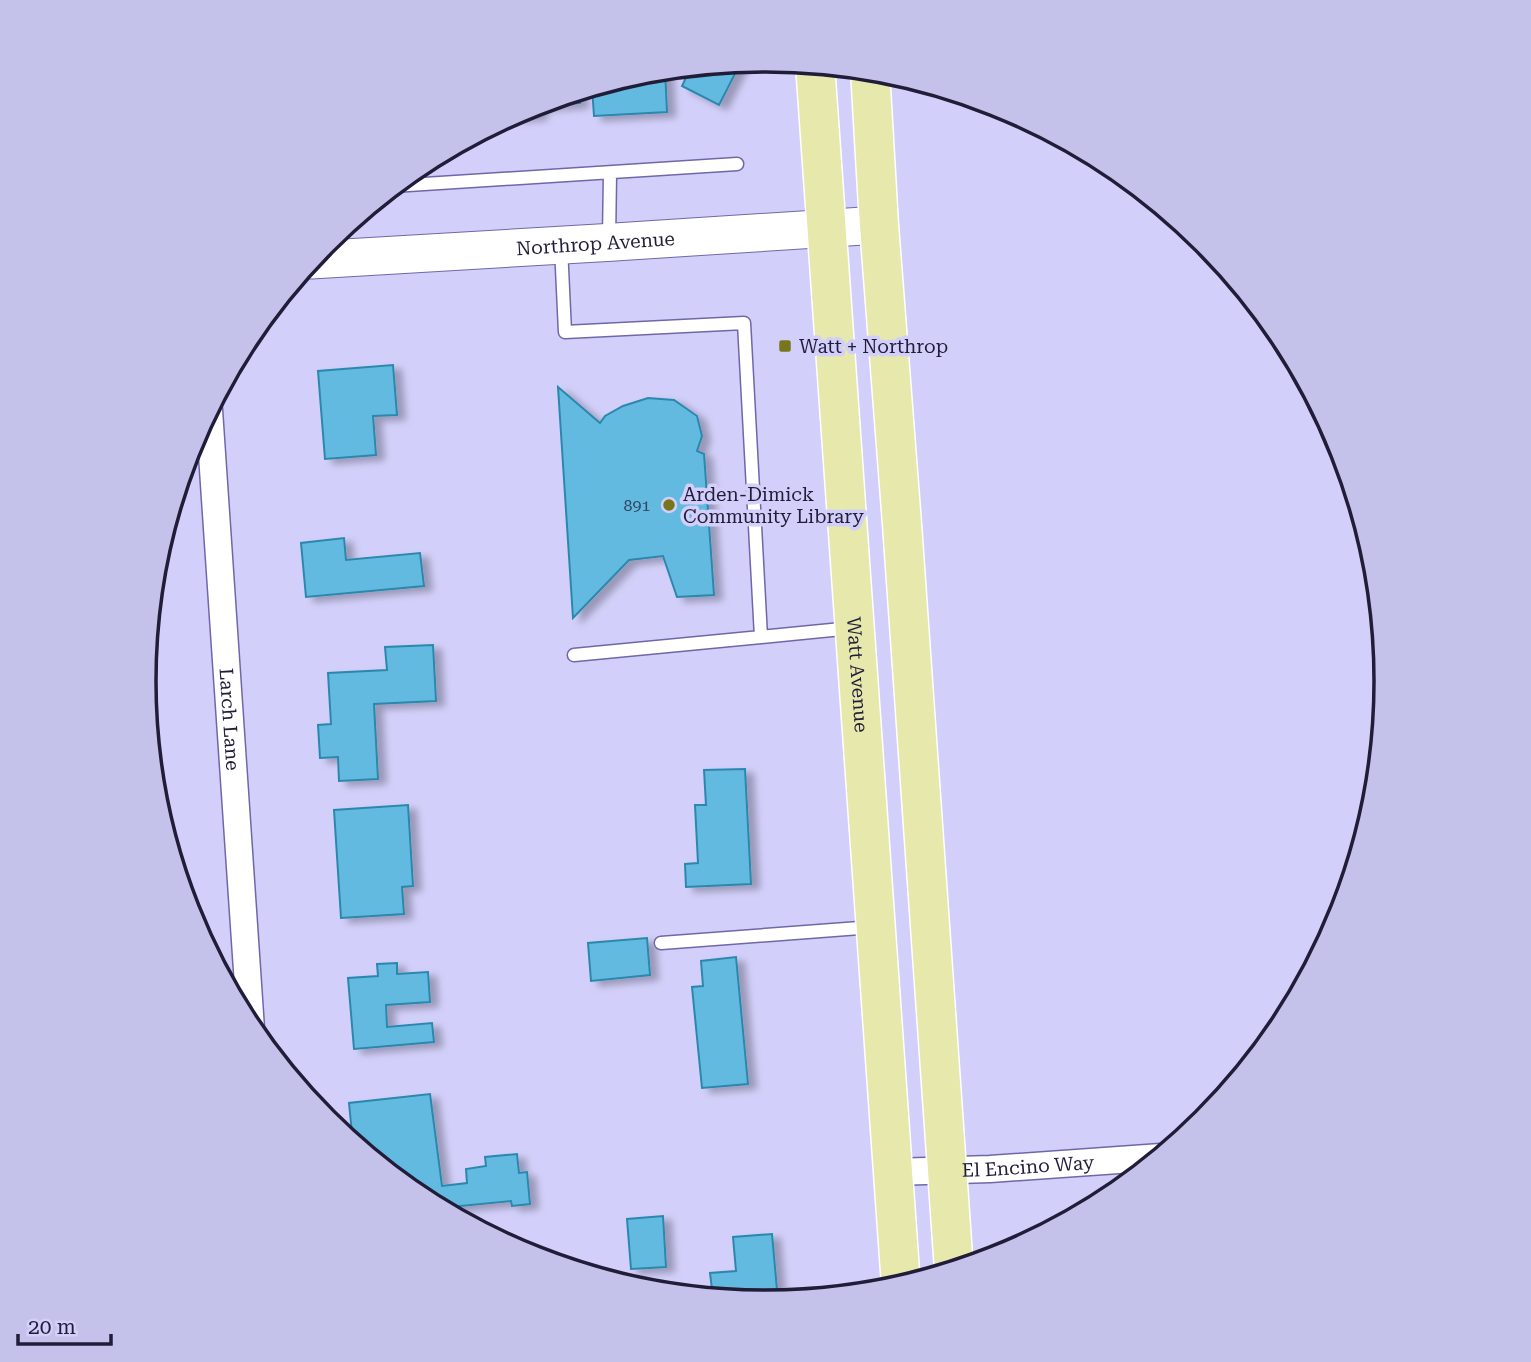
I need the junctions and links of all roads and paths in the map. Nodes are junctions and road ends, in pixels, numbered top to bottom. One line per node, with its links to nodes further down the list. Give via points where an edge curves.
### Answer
1 (816, 74): 7 (main road, Watt Avenue)
2 (871, 81): 6 (main road)
3 (737, 164): 4 (lane)
4 (610, 174): 5 (lane); 8 (lane)
5 (412, 185)
6 (879, 225): 7 (street, Northrop Avenue); 19 (main road)
7 (826, 228): 8 (street, Northrop Avenue); 12 (main road, Watt Avenue)
8 (609, 244): 9 (street, Northrop Avenue)
9 (561, 246): 10 (street, Northrop Avenue); 13 (lane, via 565,332 744,323)
10 (326, 259)
11 (210, 431): 17 (street, Larch Lane)
12 (855, 628): 13 (lane); 15 (main road, Watt Avenue)
13 (761, 637): 14 (lane)
14 (574, 654)
15 (876, 927): 16 (lane); 20 (main road, Watt Avenue)
16 (661, 943)
17 (249, 1004)
18 (1143, 1158): 19 (street, El Encino Way)
19 (947, 1171): 20 (street, El Encino Way); 21 (main road)
20 (893, 1172): 22 (main road, Watt Avenue)
21 (953, 1260)
22 (900, 1275)

